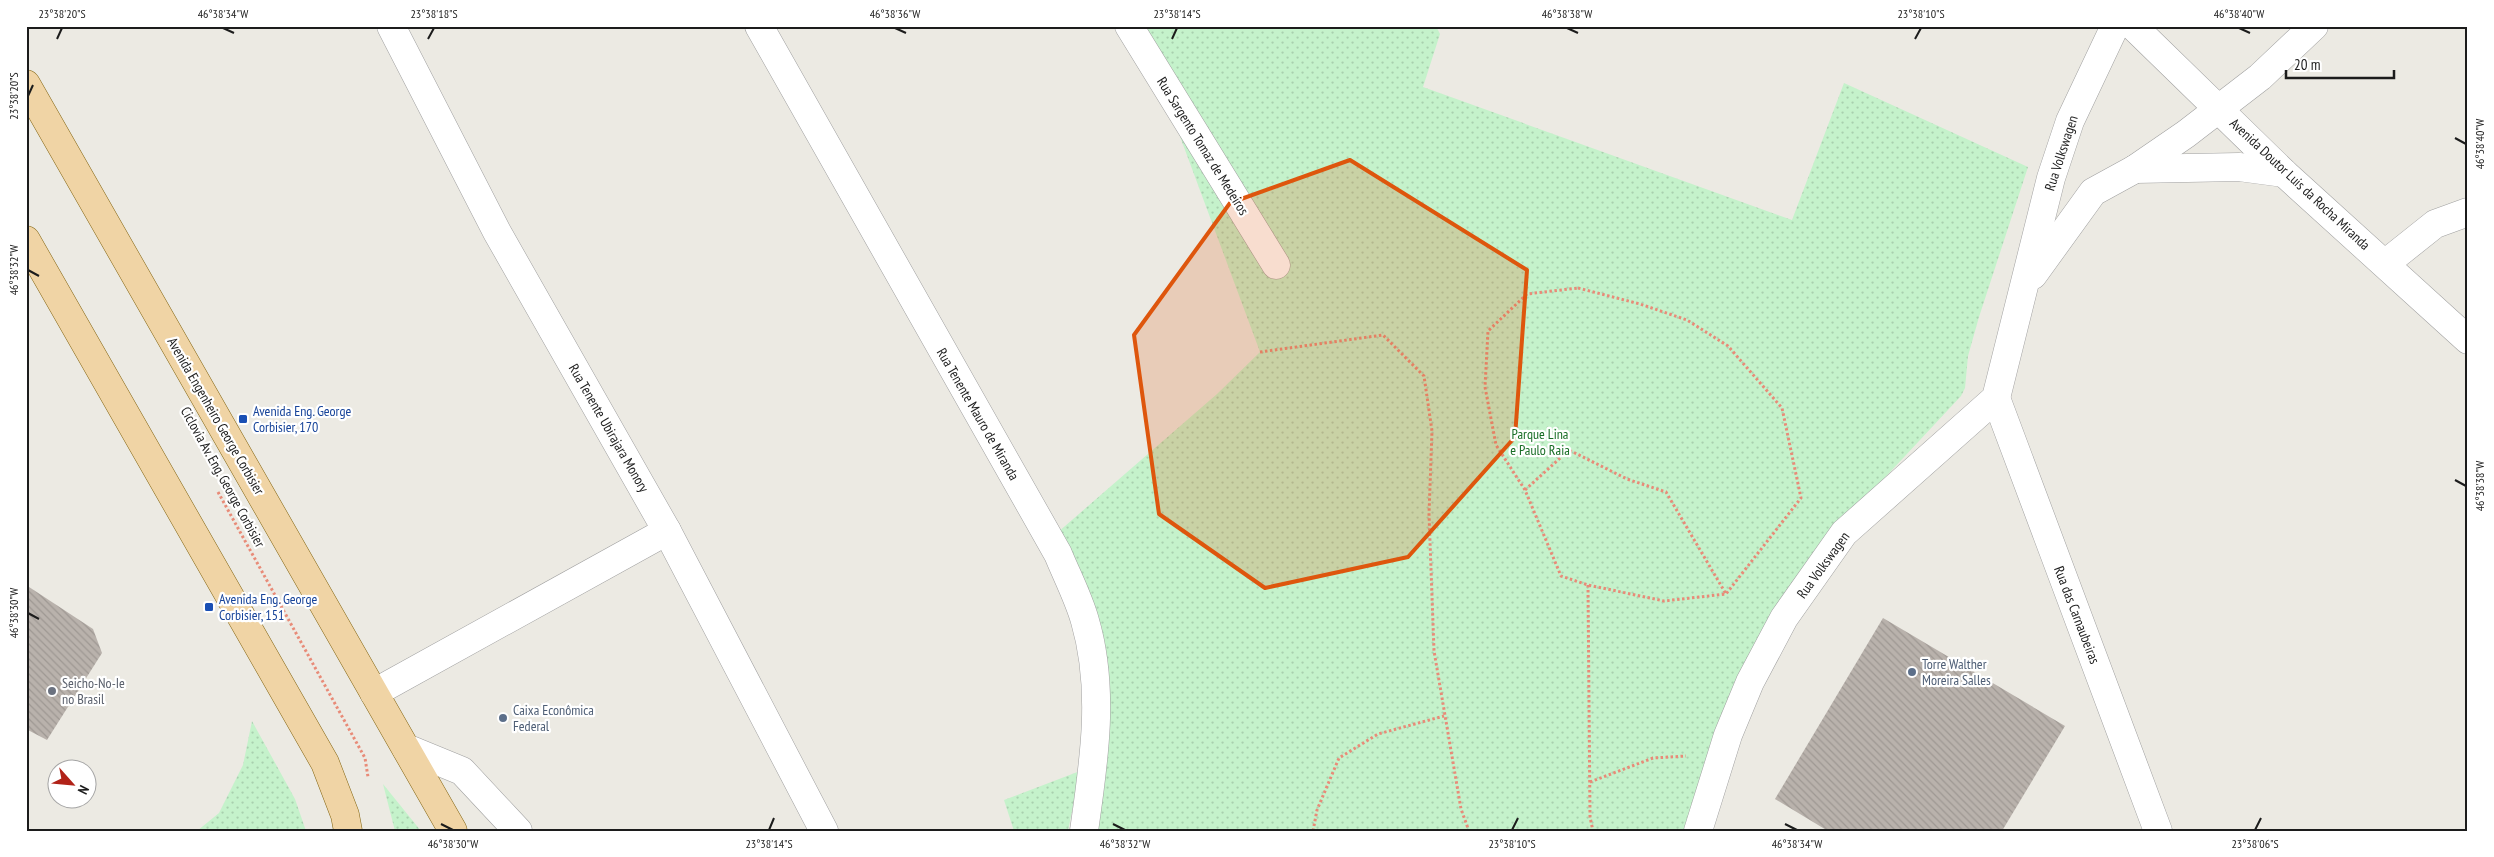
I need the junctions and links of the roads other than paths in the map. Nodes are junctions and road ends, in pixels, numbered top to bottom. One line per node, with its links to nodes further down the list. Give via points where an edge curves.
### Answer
1 (391, 26): 20 (street, Rua Tenente Ubirajara Monory, via 497,232)
2 (759, 26): 27 (street, Rua Tenente Mauro de Miranda, via 1058,554 1086,622 1097,687 1094,764)
3 (1129, 26): 16 (street, Rua Sargento Tomaz de Medeiros)
4 (2115, 26): 11 (street, Rua Volkswagen, via 2070,121)
5 (2133, 26): 8 (street, Avenida Doutor Luis da Rocha Miranda)
6 (2314, 26): 8 (street, Rua Volkswagen)
7 (26, 84): 21 (main road, Avenida Engenheiro George Corbisier)
8 (2219, 109): 9 (street, Rua Volkswagen); 10 (street, Avenida Doutor Luis da Rocha Miranda)
9 (2135, 169): 10 (street, via 2239,167); 12 (street, Rua Volkswagen)
10 (2284, 172): 15 (street, Avenida Doutor Luis da Rocha Miranda)
11 (2051, 178): 12 (street, via 2066,188); 17 (street, Rua Volkswagen)
12 (2093, 192): 17 (street, Rua Volkswagen)
13 (2468, 212): 15 (street, via 2435,224)
14 (26, 240): 23 (main road, via 325,763 345,814)
15 (2386, 263): 18 (street, Avenida Doutor Luis da Rocha Miranda)
16 (1276, 265)
17 (2025, 287): 19 (street, Rua Volkswagen)
18 (2468, 340)
19 (1996, 398): 28 (street, Rua Volkswagen, via 1844,533 1784,618 1750,682 1732,726); 29 (street, Rua das Carnaubeiras)
20 (667, 530): 21 (street); 26 (street, Rua Tenente Ubirajara Monory)
21 (374, 693): 22 (main road, Avenida Engenheiro George Corbisier)
22 (406, 748): 24 (main road, Avenida Engenheiro George Corbisier); 25 (street, via 462,770)
23 (348, 831)
24 (453, 831)
25 (518, 831)
26 (824, 831)
27 (1084, 831)
28 (1698, 831)
29 (2158, 831)

